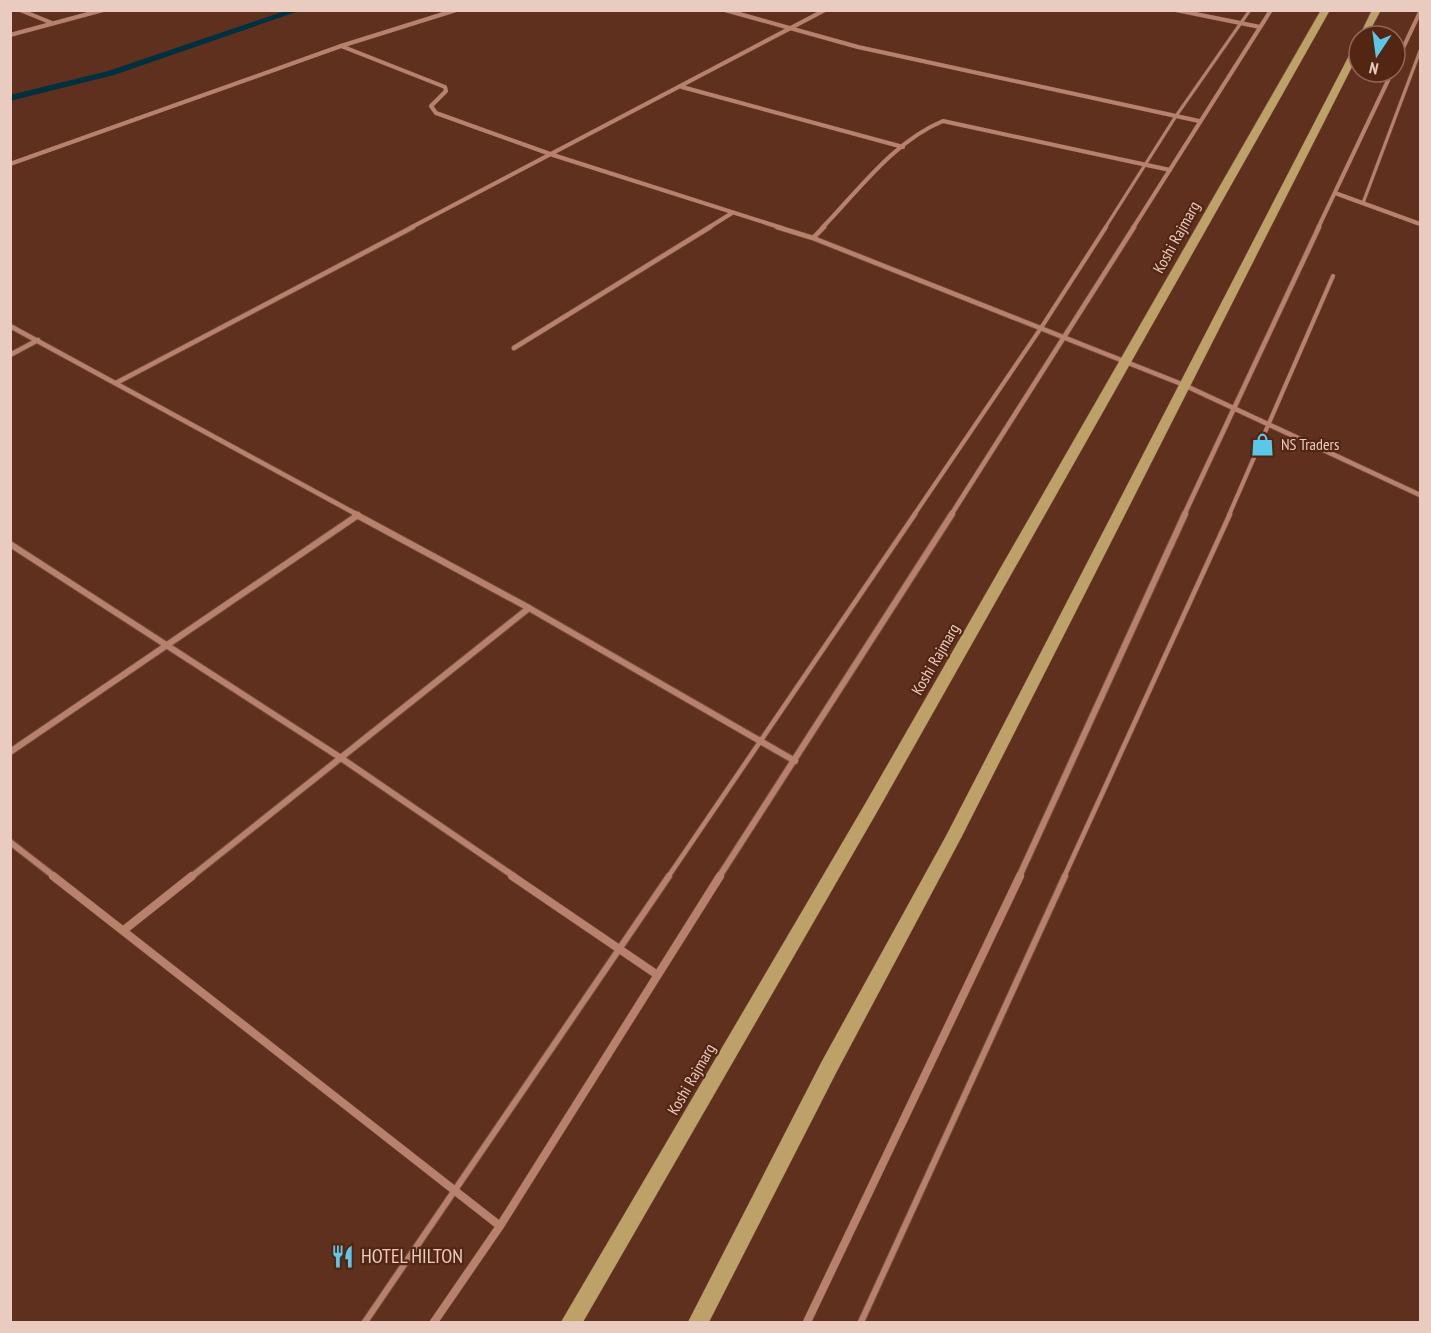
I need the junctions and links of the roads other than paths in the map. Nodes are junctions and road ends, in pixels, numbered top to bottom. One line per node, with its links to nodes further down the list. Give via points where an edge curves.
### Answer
1 (20, 10): 12 (street)
2 (102, 10): 12 (street)
3 (456, 10): 19 (street)
4 (725, 10): 16 (street)
5 (825, 10): 16 (street)
6 (1176, 10): 13 (street)
7 (1250, 10): 13 (lane)
8 (1271, 10): 15 (street)
9 (1326, 10): 43 (main road, Koshi Rajmarg)
10 (1377, 10): 14 (main road)
11 (1420, 12): 18 (street)
12 (53, 24): 17 (street)
13 (1241, 24): 15 (street); 24 (lane)
14 (1370, 24)
15 (1260, 27): 25 (street)
16 (793, 29): 23 (street); 24 (street, via 858,47)
17 (10, 35)
18 (1407, 40)
19 (341, 46): 27 (street, via 445,87 446,91 431,106 436,113); 28 (street)
20 (1420, 51): 32 (lane)
21 (1347, 67): 45 (main road)
22 (1386, 84): 31 (street)
23 (682, 87): 26 (street); 27 (street)
24 (1176, 116): 25 (street); 29 (lane)
25 (1199, 121): 30 (street)
26 (903, 147): 29 (street, via 934,123 943,121); 35 (street)
27 (553, 155): 33 (street); 44 (street)
28 (10, 164)
29 (1146, 164): 30 (street); 38 (lane)
30 (1170, 170): 39 (street)
31 (1335, 193): 32 (street); 46 (street)
32 (1363, 203): 34 (street)
33 (732, 213): 35 (street); 41 (street)
34 (1420, 224)
35 (813, 238): 38 (street)
36 (1333, 276): 47 (lane)
37 (10, 326): 40 (street)
38 (1041, 328): 39 (street); 53 (lane)
39 (1064, 337): 43 (street); 56 (street)
40 (38, 340): 42 (street); 44 (street)
41 (514, 348)
42 (10, 355)
43 (1127, 361): 45 (street); 65 (main road, Koshi Rajmarg)
44 (116, 383): 49 (street)
45 (1184, 385): 46 (street); 66 (main road, via 953,838 829,1067)
46 (1233, 408): 47 (street); 67 (street, via 1025,865)
47 (1269, 426): 48 (street); 68 (lane)
48 (1420, 495)
49 (358, 515): 51 (street); 52 (street)
50 (10, 544): 52 (street)
51 (529, 608): 53 (street); 55 (street)
52 (167, 645): 54 (street); 55 (street)
53 (761, 741): 56 (street); 59 (lane)
54 (10, 752)
55 (341, 758): 58 (street); 59 (street)
56 (795, 761): 60 (street)
57 (10, 842): 58 (street)
58 (124, 930): 61 (street)
59 (621, 949): 60 (street); 61 (lane)
60 (656, 974): 62 (street)
61 (455, 1191): 62 (street); 63 (lane)
62 (500, 1226): 64 (street)
63 (365, 1323)
64 (434, 1323)
65 (571, 1323)
66 (698, 1323)
67 (807, 1323)
68 (861, 1323)

